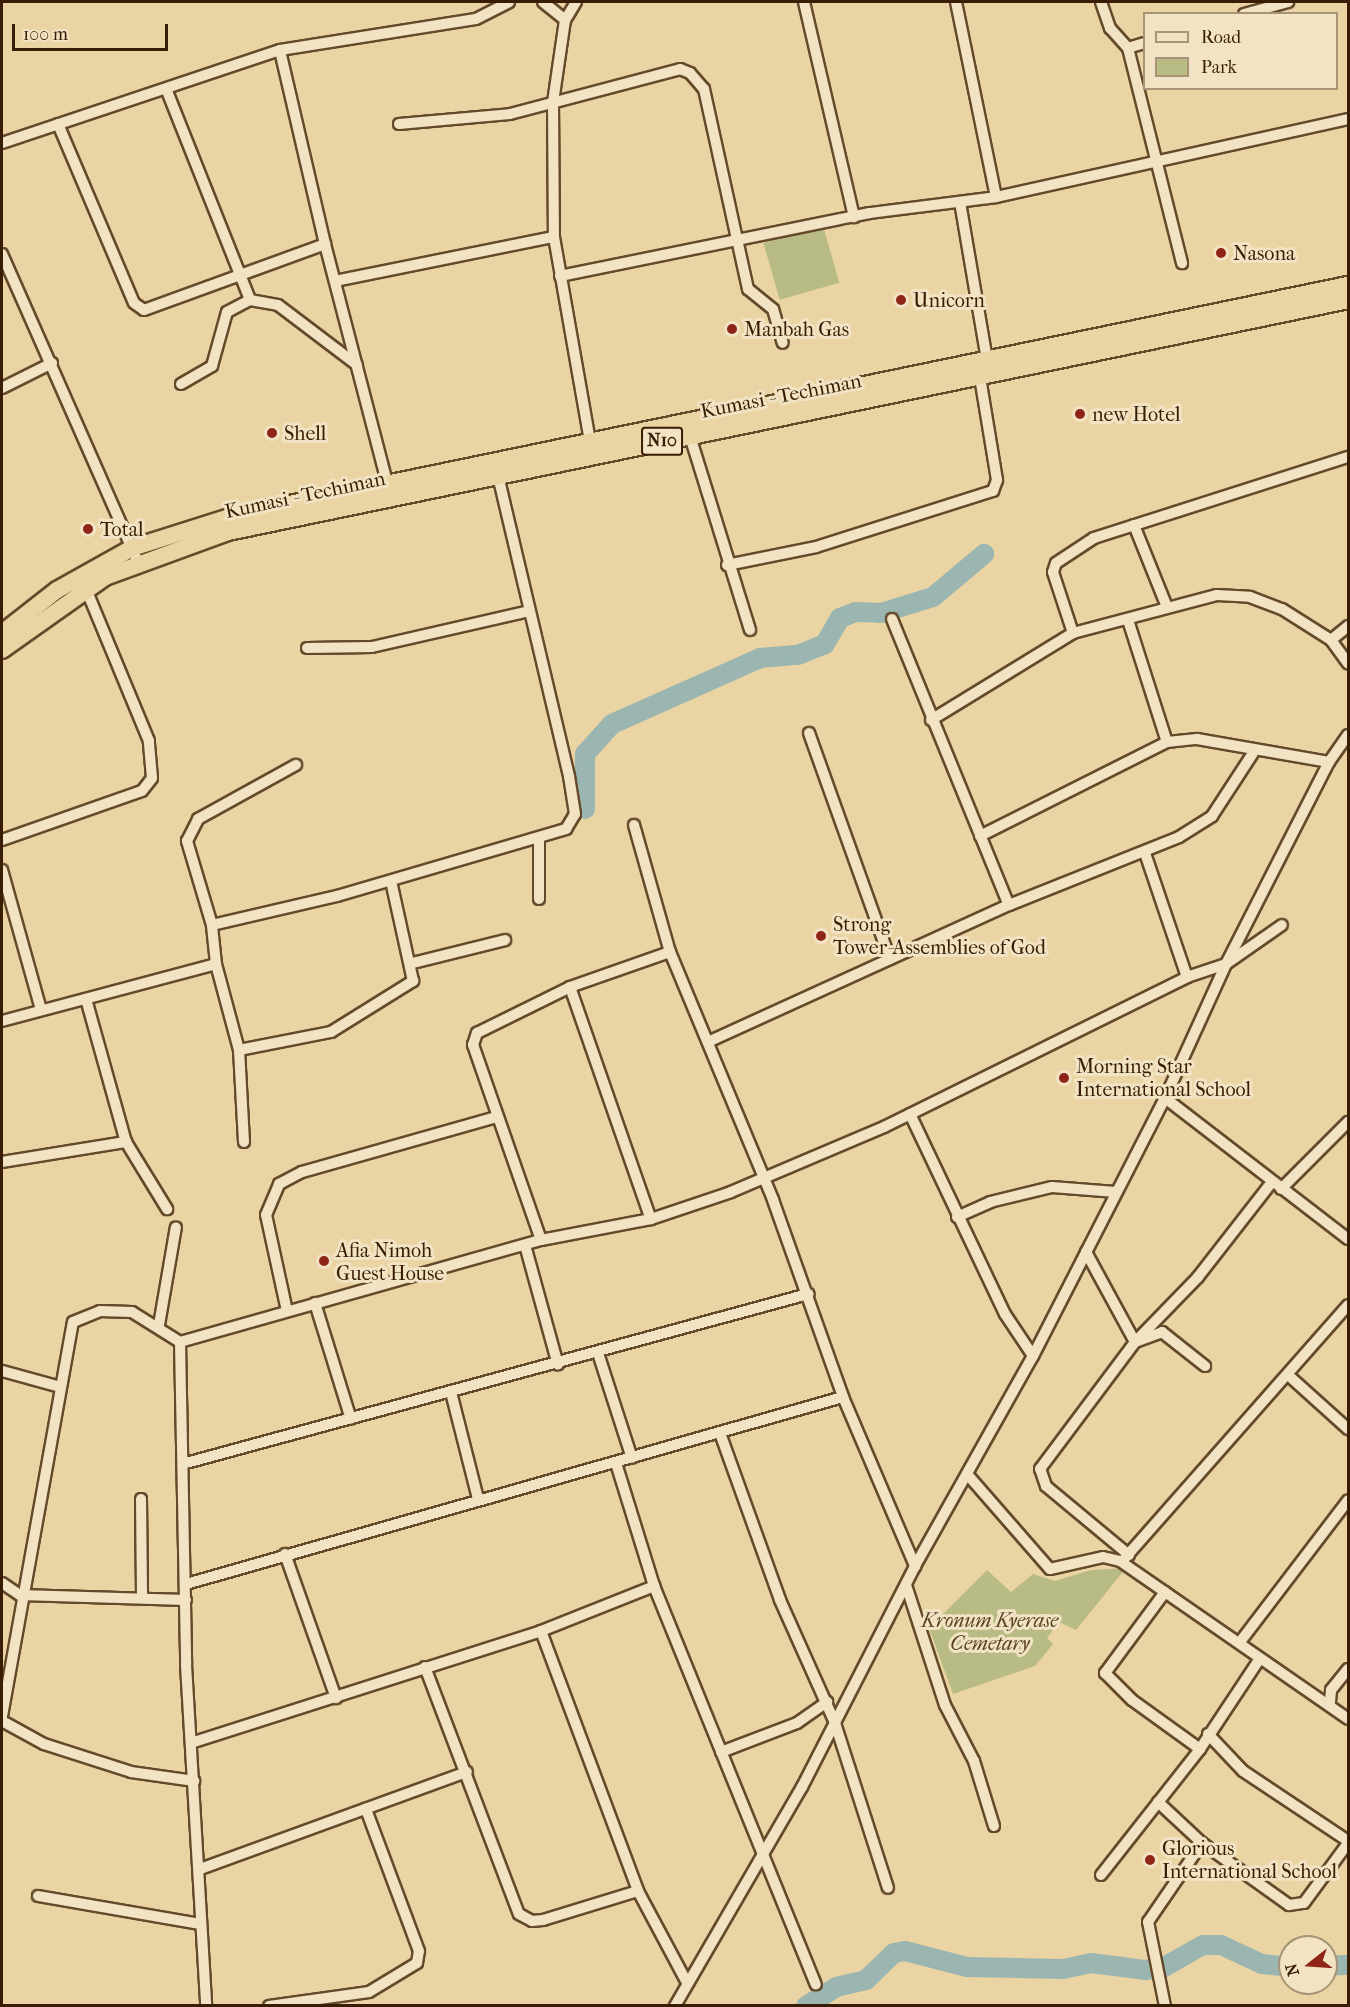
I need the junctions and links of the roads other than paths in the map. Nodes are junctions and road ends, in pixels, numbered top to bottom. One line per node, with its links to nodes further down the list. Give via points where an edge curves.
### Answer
1 (509, 2): 13 (street, via 476,19)
2 (543, 2): 10 (street)
3 (576, 2): 10 (street)
4 (804, 2): 23 (street)
5 (956, 2): 21 (street)
6 (1101, 2): 12 (street, via 1110,28)
7 (1288, 2): 8 (street)
8 (1264, 5): 9 (street)
9 (1248, 12)
10 (565, 20): 15 (street)
11 (1143, 43): 12 (street)
12 (1128, 48): 20 (street)
13 (280, 50): 14 (street); 26 (street)
14 (166, 91): 17 (street); 29 (street)
15 (554, 102): 18 (street, via 510,114); 24 (street); 25 (street, via 680,69 690,73 704,89)
16 (1348, 119): 20 (street)
17 (58, 124): 19 (street); 29 (street, via 139,308)
18 (399, 124)
19 (2, 143)
20 (1156, 160): 21 (street); 28 (street)
21 (996, 197): 22 (street)
22 (960, 202): 23 (street); 36 (street)
23 (854, 216): 25 (street)
24 (554, 237): 30 (street); 31 (street)
25 (738, 242): 30 (street); 35 (street, via 748,289 773,309)
26 (325, 243): 29 (street); 31 (street)
27 (2, 254): 37 (street)
28 (1182, 263)
29 (240, 274): 33 (street)
30 (560, 276): 43 (street)
31 (335, 280): 38 (street)
32 (1348, 285): 36 (highway, N10)
33 (250, 300): 38 (street, via 278,305); 40 (street, via 227,312 212,366)
34 (1348, 300): 39 (highway, Kumasi - Techiman / N10)
35 (783, 343)
36 (987, 360): 43 (highway, N10)
37 (52, 363): 41 (street); 48 (street)
38 (357, 365): 46 (street)
39 (980, 377): 42 (highway, Kumasi - Techiman / N10); 49 (street, via 997,480 993,491 816,547)
40 (181, 384)
41 (2, 388)
42 (690, 436): 45 (highway, Kumasi - Techiman / N10); 49 (street)
43 (590, 441): 46 (highway, N10)
44 (1348, 457): 47 (street)
45 (498, 475): 48 (highway, Kumasi - Techiman / N10); 52 (street)
46 (387, 482): 48 (highway, N10, via 236,515)
47 (1134, 525): 51 (street); 58 (street, via 1094,538 1056,563 1052,583)
48 (135, 555): 50 (highway, Kumasi - Techiman / N10); 57 (highway, N10, via 57,590)
49 (727, 565): 56 (street)
50 (86, 589): 61 (highway, Kumasi - Techiman / N10); 72 (street, via 149,741 152,778 142,791)
51 (1167, 607): 54 (street); 59 (street, via 1217,595 1251,597)
52 (529, 611): 60 (street, via 372,647); 73 (street, via 575,814 566,829)
53 (892, 619): 63 (street)
54 (1128, 620): 58 (street); 66 (street)
55 (1348, 626): 59 (street)
56 (750, 630)
57 (2, 633)
58 (1073, 633): 63 (street)
59 (1331, 640): 62 (street)
60 (307, 648)
61 (2, 650)
62 (1348, 663)
63 (931, 720): 71 (street)
64 (809, 733): 83 (street)
65 (1348, 735): 68 (street)
66 (1167, 742): 67 (street, via 1197,739); 71 (street)
67 (1252, 753): 68 (street); 74 (street, via 1212,816)
68 (1329, 762): 86 (street)
69 (296, 765): 79 (street, via 198,819 188,830 188,852)
70 (634, 825): 82 (street)
71 (980, 836): 78 (street)
72 (2, 840)
73 (539, 840): 76 (street); 77 (street)
74 (1145, 853): 78 (street); 87 (street)
75 (2, 870): 90 (street)
76 (391, 881): 79 (street); 84 (street)
77 (539, 899)
78 (1009, 905): 83 (street)
79 (212, 925): 85 (street)
80 (1282, 925): 86 (street)
81 (506, 940): 84 (street)
82 (670, 952): 88 (street); 92 (street)
83 (890, 959): 92 (street)
84 (413, 963): 93 (street, via 413,981 331,1032)
85 (216, 964): 89 (street); 93 (street)
86 (1226, 964): 87 (street); 94 (street)
87 (1187, 977): 95 (street)
88 (570, 987): 96 (street, via 477,1033 473,1045); 106 (street)
89 (86, 999): 90 (street); 98 (street)
90 (41, 1010): 91 (street)
91 (2, 1021)
92 (708, 1042): 101 (street)
93 (239, 1050): 99 (street)
94 (1165, 1098): 102 (street); 103 (street)
95 (910, 1114): 101 (street); 105 (street)
96 (497, 1117): 109 (street); 115 (street, via 302,1172 279,1184 266,1215)
97 (1348, 1122): 102 (street)
98 (126, 1142): 100 (street); 104 (street)
99 (244, 1142)
100 (2, 1162)
101 (764, 1177): 106 (street); 112 (street)
102 (1277, 1185): 108 (street); 118 (street, via 1198,1277)
103 (1116, 1192): 105 (street, via 1052,1187 1005,1197); 111 (street)
104 (167, 1209)
105 (957, 1217): 120 (street, via 1005,1314)
106 (651, 1219): 109 (street)
107 (176, 1227): 116 (street)
108 (1348, 1239)
109 (542, 1240): 110 (street)
110 (525, 1245): 113 (street); 121 (street)
111 (1086, 1252): 118 (street); 120 (street)
112 (808, 1294): 119 (street); 127 (street)
113 (315, 1303): 115 (street); 128 (street)
114 (1348, 1305): 124 (street)
115 (287, 1311): 117 (street)
116 (159, 1325): 117 (street); 125 (street, via 132,1312 78,1317)
117 (180, 1342): 132 (street)
118 (1134, 1342): 122 (street, via 1162,1332); 139 (street, via 1040,1469 1046,1485)
119 (598, 1353): 121 (street); 131 (street)
120 (1033, 1356): 134 (street)
121 (558, 1365): 126 (street)
122 (1205, 1366)
123 (2, 1371): 125 (street)
124 (1288, 1375): 129 (street); 139 (street)
125 (57, 1386): 146 (street)
126 (451, 1392): 128 (street); 136 (street)
127 (843, 1397): 130 (street); 140 (street)
128 (351, 1419): 132 (street)
129 (1348, 1429)
130 (720, 1433): 131 (street); 155 (street, via 780,1600)
131 (633, 1458): 133 (street)
132 (186, 1463): 142 (street)
133 (616, 1463): 136 (street); 144 (street)
134 (966, 1474): 139 (street, via 1050,1569 1102,1557); 140 (street)
135 (141, 1499): 147 (street)
136 (478, 1499): 138 (street)
137 (1348, 1500): 150 (street)
138 (285, 1554): 142 (street); 154 (street)
139 (1124, 1558): 145 (street)
140 (915, 1566): 143 (street)
141 (2, 1583): 146 (street)
142 (186, 1584): 148 (street)
143 (906, 1585): 160 (street); 169 (street, via 945,1705 974,1761)
144 (654, 1586): 149 (street); 164 (street)
145 (1165, 1592): 150 (street); 163 (street, via 1105,1672 1132,1700)
146 (20, 1595): 147 (street); 157 (street)
147 (142, 1598): 148 (street)
148 (186, 1600): 162 (street)
149 (541, 1631): 152 (street); 176 (street)
150 (1240, 1642): 151 (street)
151 (1259, 1660): 156 (street); 161 (street)
152 (424, 1667): 154 (street); 165 (street)
153 (1348, 1669): 156 (street, via 1331,1690)
154 (336, 1698): 162 (street)
155 (827, 1702): 160 (street); 164 (street, via 797,1723)
156 (1330, 1702): 158 (street)
157 (2, 1716)
158 (1348, 1719)
159 (2, 1721): 166 (street, via 44,1744 131,1772)
160 (835, 1723): 172 (street); 175 (street)
161 (1208, 1734): 163 (street); 170 (street, via 1243,1771)
162 (194, 1742): 166 (street)
163 (1200, 1749): 167 (street)
164 (721, 1752): 172 (street)
165 (467, 1772): 168 (street); 176 (street, via 519,1914 543,1920)
166 (194, 1781): 173 (street)
167 (1158, 1802): 171 (street); 174 (street)
168 (366, 1809): 173 (street); 183 (street, via 419,1951 417,1963 369,1992)
169 (994, 1827)
170 (1348, 1842): 171 (street, via 1297,1906)
171 (1202, 1843): 185 (street, via 1148,1922)
172 (763, 1847): 179 (street); 180 (street)
173 (200, 1869): 178 (street)
174 (1101, 1875)
175 (888, 1888)
176 (638, 1891): 179 (street)
177 (38, 1896): 178 (street)
178 (200, 1924): 181 (street)
179 (686, 1981): 184 (street)
180 (816, 1984)
181 (206, 2005): 182 (street)
182 (212, 2006)
183 (269, 2006)
184 (675, 2006)
185 (1165, 2006)

